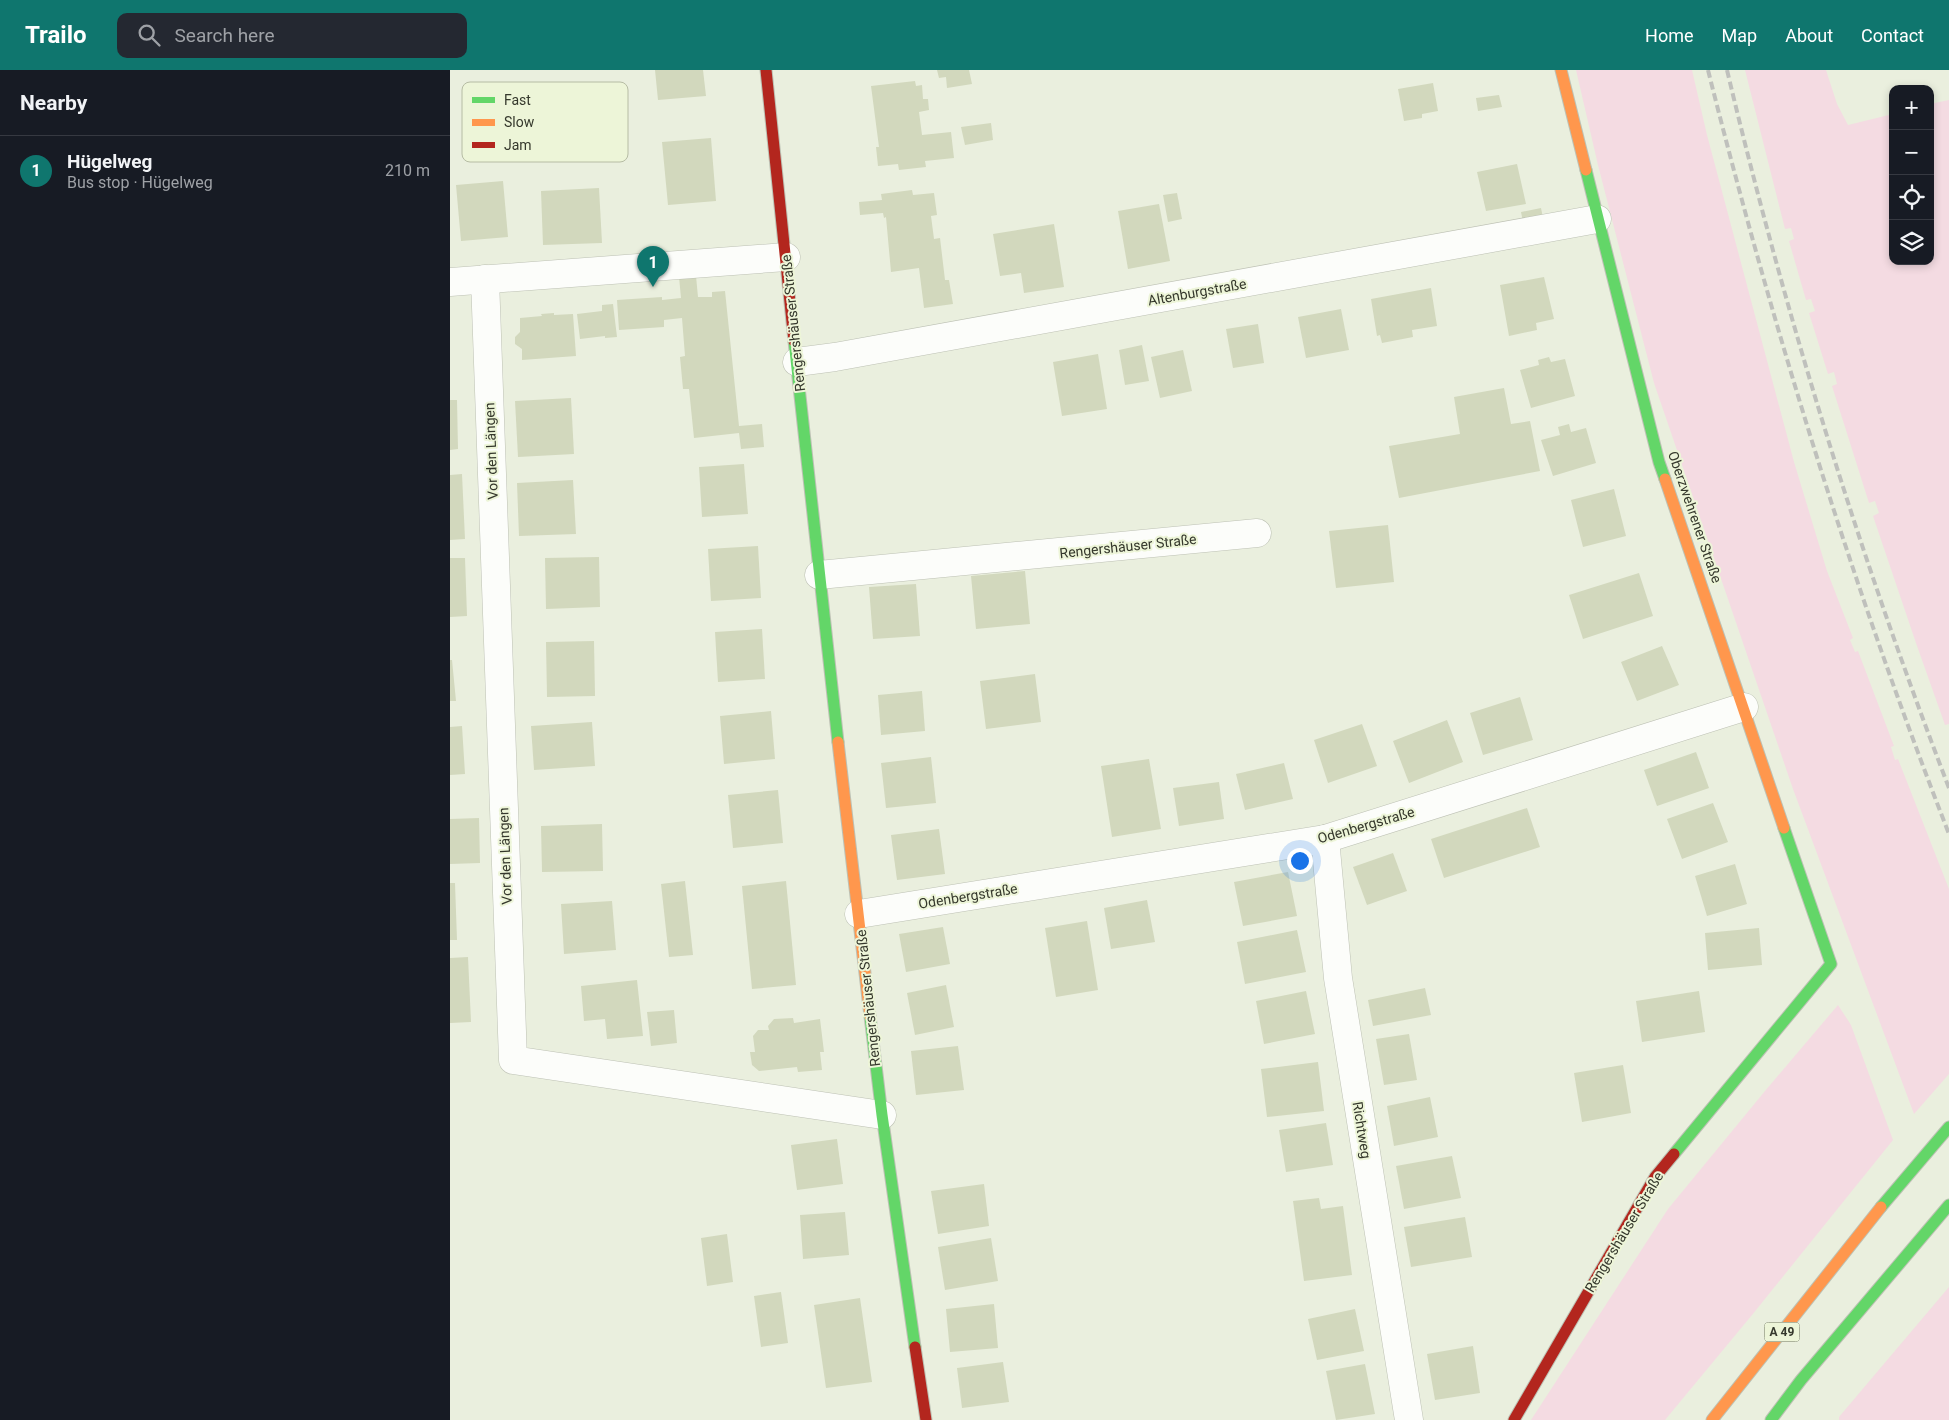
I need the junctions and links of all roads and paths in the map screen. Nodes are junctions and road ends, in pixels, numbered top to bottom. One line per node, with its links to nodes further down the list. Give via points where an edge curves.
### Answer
1 (766, 70): 4 (main road, Rengershäuser Straße)
2 (1561, 70): 3 (main road, Oberzwehrener Straße)
3 (1597, 219): 7 (street, Altenburgstraße, via 845,356); 10 (main road, Oberzwehrener Straße, via 1660,462)
4 (786, 257): 5 (street); 7 (main road, Rengershäuser Straße)
5 (485, 279): 6 (street); 14 (street, Vor den Längen, via 513,1060)
6 (450, 282)
7 (797, 362): 9 (main road, Rengershäuser Straße)
8 (1257, 533): 9 (street, Rengershäuser Straße)
9 (819, 575): 12 (main road, Rengershäuser Straße)
10 (1744, 707): 11 (street, Odenbergstraße); 13 (main road, Oberzwehrener Straße)
11 (1325, 839): 12 (street, Odenbergstraße); 18 (street, Richtweg, via 1338,978)
12 (859, 914): 14 (main road, Rengershäuser Straße)
13 (1831, 964): 19 (main road, Rengershäuser Straße, via 1655,1177)
14 (882, 1115): 17 (main road, Rengershäuser Straße)
15 (1949, 1127): 20 (main road, A 49)
16 (1949, 1205): 21 (main road)
17 (926, 1420)
18 (1409, 1420)
19 (1514, 1420)
20 (1712, 1420)
21 (1771, 1420)

